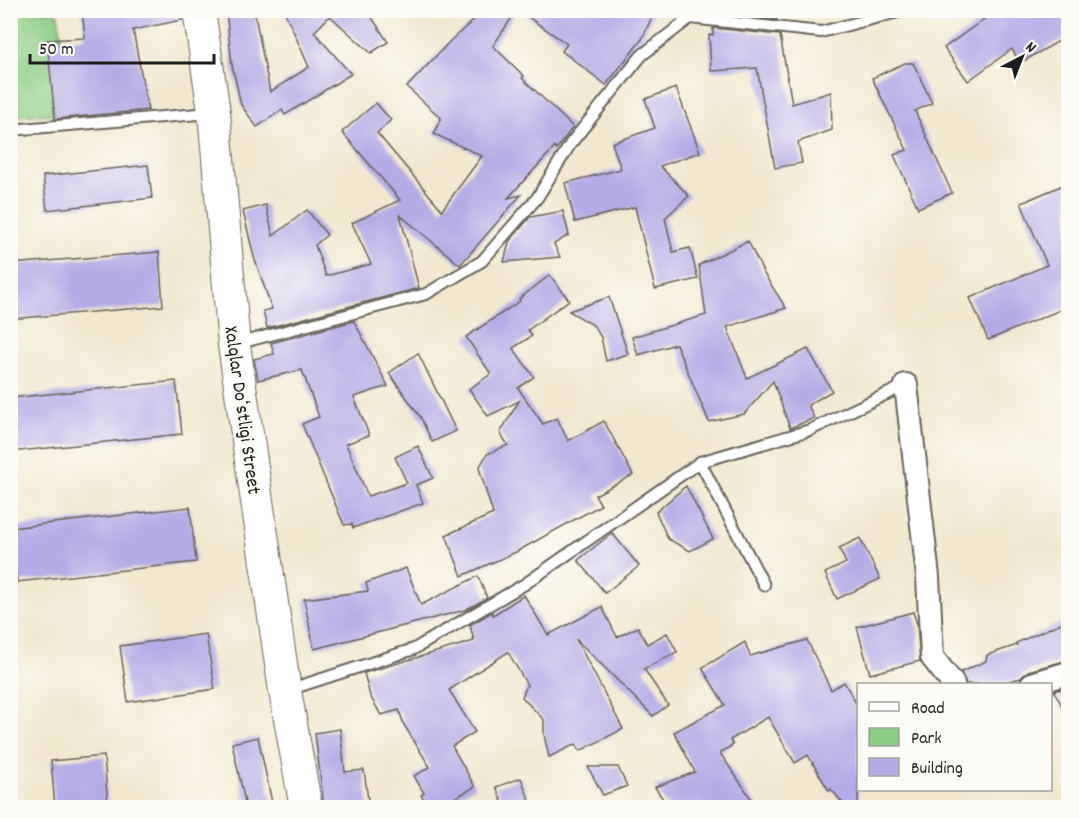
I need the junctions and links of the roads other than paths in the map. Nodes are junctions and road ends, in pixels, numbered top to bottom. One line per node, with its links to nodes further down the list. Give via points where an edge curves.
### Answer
1 (199, 10): 4 (main road, Xalqlar Doʻstligi Street)
2 (906, 10): 3 (lane, via 821,32)
3 (690, 14): 6 (lane, via 642,55 571,143 537,198 482,261 426,294)
4 (213, 112): 5 (lane); 6 (main road, Xalqlar Doʻstligi Street)
5 (10, 130)
6 (234, 345): 13 (main road, Xalqlar Doʻstligi Street)
7 (906, 384): 8 (lane, via 810,430); 11 (street, via 933,657)
8 (700, 462): 9 (lane); 13 (lane, via 525,584 414,649)
9 (764, 585)
10 (1068, 673): 12 (street)
11 (952, 683)
12 (1035, 683)
13 (285, 691): 14 (main road, Xalqlar Doʻstligi Street)
14 (306, 807)

